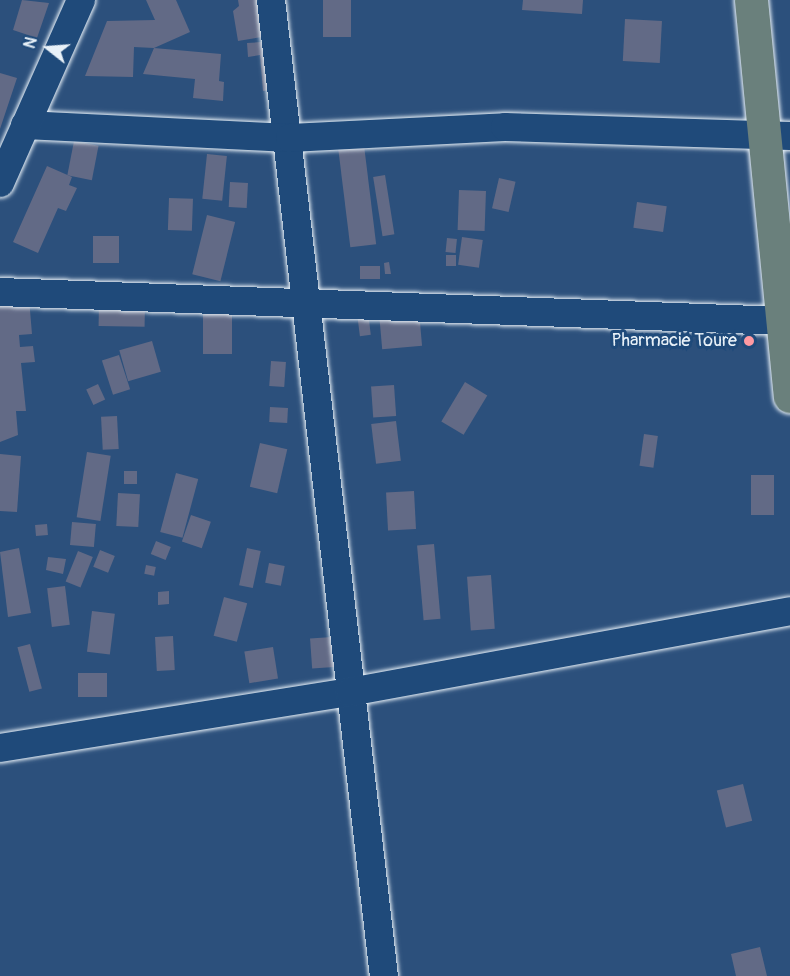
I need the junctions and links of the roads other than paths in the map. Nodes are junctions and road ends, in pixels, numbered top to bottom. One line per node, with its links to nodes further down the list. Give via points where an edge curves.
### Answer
1 (81, 0): 4 (street)
2 (271, 0): 6 (street)
3 (751, 0): 5 (main road)
4 (26, 125): 6 (street); 7 (street)
5 (776, 135): 6 (street, via 505,127); 10 (main road)
6 (290, 138): 9 (street)
7 (0, 183)
8 (0, 292): 9 (street)
9 (308, 301): 10 (street); 13 (street)
10 (782, 321): 11 (main road)
11 (790, 396)
12 (790, 610): 13 (street)
13 (350, 692): 14 (street); 15 (street)
14 (0, 748)
15 (384, 976)

